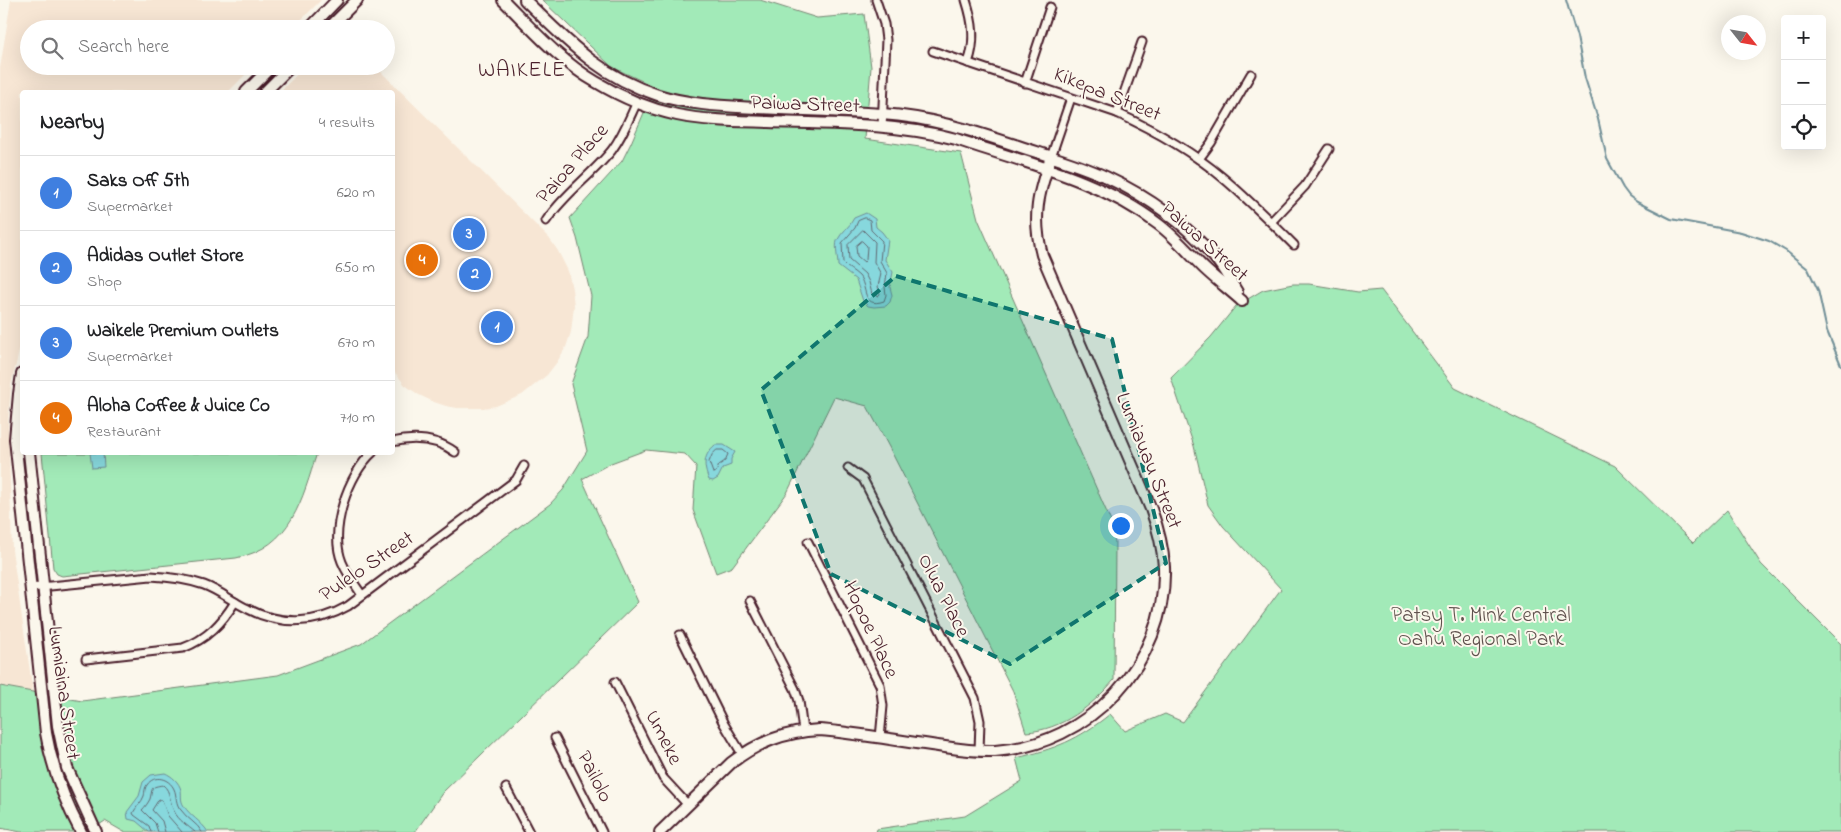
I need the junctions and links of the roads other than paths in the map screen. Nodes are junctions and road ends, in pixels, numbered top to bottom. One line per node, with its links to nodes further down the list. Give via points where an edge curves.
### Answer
1 (337, 0): 8 (street)
2 (356, 0): 9 (street)
3 (503, 0): 22 (street, Paiwa Street, via 578,70)
4 (525, 0): 16 (street, Paiwa Street, via 572,46)
5 (876, 0): 24 (street, via 886,40)
6 (966, 0): 12 (street, via 974,31)
7 (1050, 7): 17 (street)
8 (318, 20)
9 (337, 20)
10 (1142, 42): 23 (street)
11 (933, 51): 12 (street, Kikepa Street)
12 (968, 64): 17 (street, Kikepa Street)
13 (1251, 74): 28 (street)
14 (263, 75): 18 (street)
15 (282, 75): 19 (street)
16 (630, 83): 20 (street, Paiwa Street); 22 (street)
17 (1025, 83): 21 (street, Kikepa Street)
18 (248, 90)
19 (267, 90)
20 (657, 95): 22 (street); 24 (street, Paiwa Street, via 712,106)
21 (1071, 98): 23 (street, Kikepa Street); 27 (street, Lumiauau Street)
22 (637, 102): 25 (street, Paiwa Street, via 676,114 723,121); 30 (street, Paioa Place, via 626,130 612,150)
23 (1117, 113): 28 (street, Kikepa Street, via 1165,137)
24 (882, 114): 25 (street); 27 (street, Paiwa Street, via 949,124)
25 (882, 127): 29 (street, Paiwa Street, via 934,133)
26 (1330, 149): 31 (street, via 1306,186)
27 (1051, 157): 29 (street, Lumiauau Street); 29 (street, Paiwa Street, via 1105,177 1163,211 1216,260 1242,301 1142,212 1088,183)
28 (1199, 159): 31 (street, Kikepa Street)
29 (1046, 169): 52 (street, Lumiauau Street, via 1036,218 1042,255 1151,508 1161,545 1163,583 1157,620 1145,652 1126,682 1100,710 1048,740 1014,749)
30 (546, 221)
31 (1271, 222): 32 (street, Kikepa Street)
32 (1294, 245)
33 (20, 387): 42 (street, Lumiaina Street, via 15,439)
34 (395, 442): 35 (street, via 426,440 444,444)
35 (455, 452)
36 (30, 455): 41 (street, Lumiaina Street)
37 (370, 455): 43 (street, via 353,479 339,520 337,542 342,562)
38 (524, 466): 43 (street, Pulelo Street, via 516,480)
39 (848, 468): 52 (street, Olua Place, via 863,479 975,698 980,721)
40 (808, 542): 51 (street, Hopoe Place, via 880,686 883,706)
41 (43, 587): 42 (street, Pulelo Street); 45 (street, Pulelo Street, via 166,576 205,585); 57 (street, Lumiaina Street, via 67,768)
42 (30, 588): 56 (street, Lumiaina Street, via 50,756 66,803)
43 (362, 595): 45 (street, Pulelo Street, via 334,614 294,621 267,616)
44 (750, 600): 49 (street, via 795,689)
45 (235, 602): 47 (street, via 213,631 183,648)
46 (680, 635): 53 (street)
47 (86, 659)
48 (615, 682): 55 (street, Umeke, via 659,771)
49 (803, 731): 51 (street, Lumiauau Street, via 825,730); 53 (street, Lumiauau Street, via 774,738)
50 (555, 738): 59 (street, Pailolo)
51 (880, 738): 52 (street, Lumiauau Street)
52 (979, 751)
53 (742, 754): 55 (street, Lumiauau Street)
54 (506, 788): 58 (street)
55 (688, 805): 60 (street, Lumiauau Street)
56 (81, 832)
57 (96, 832)
58 (529, 832)
59 (602, 832)
60 (660, 832)

